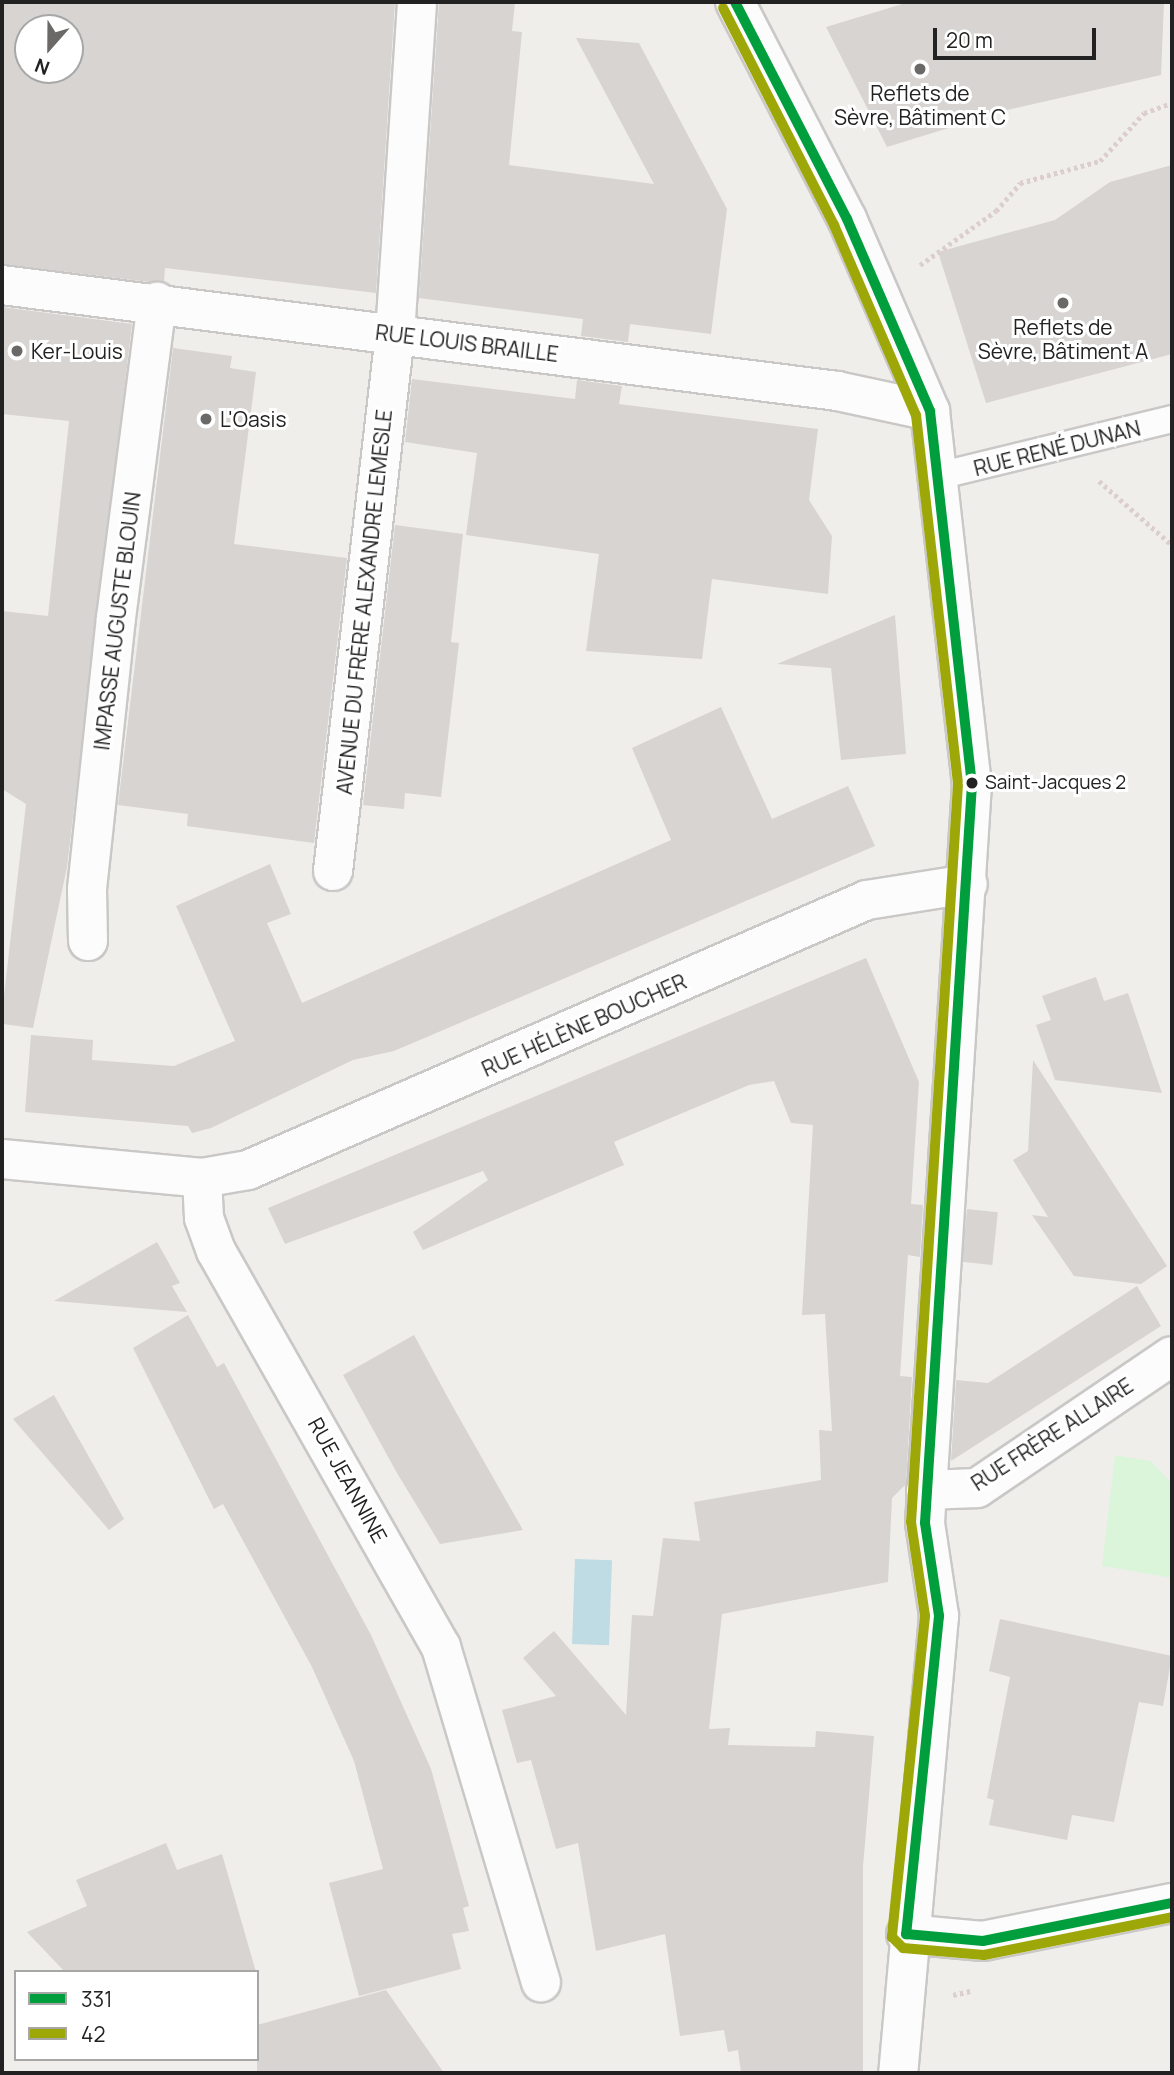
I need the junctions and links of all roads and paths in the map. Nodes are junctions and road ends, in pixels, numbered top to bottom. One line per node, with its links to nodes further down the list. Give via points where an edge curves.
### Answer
1 (417, 2): 7 (street, AVENUE DU FRÈRE ALEXANDRE LEMESLE)
2 (735, 2): 8 (street, via 847,219)
3 (1172, 103): 4 (path, via 1144,113 1100,161 1020,183 996,211 947,240)
4 (920, 265)
5 (2, 285): 6 (street, RUE LOUIS BRAILLE)
6 (157, 302): 7 (street, RUE LOUIS BRAILLE); 15 (street, IMPASSE AUGUSTE BLOUIN, via 116,618 87,889)
7 (395, 334): 8 (street, RUE LOUIS BRAILLE, via 837,391); 13 (street, AVENUE DU FRÈRE ALEXANDRE LEMESLE)
8 (930, 411): 10 (street)
9 (1172, 419): 10 (lane, RUE RENÉ DUNAN)
10 (942, 475): 14 (street, via 972,784)
11 (1097, 480): 12 (path)
12 (1172, 545)
13 (333, 871)
14 (968, 884): 17 (street, RUE HÉLÈNE BOUCHER, via 867,900 248,1170); 19 (street)
15 (88, 941)
16 (2, 1159): 17 (street)
17 (202, 1178): 22 (street, RUE JEANNINE, via 204,1218 216,1251 441,1647)
18 (1172, 1356): 19 (street, RUE FRÈRE ALLAIRE, via 977,1488)
19 (926, 1490): 21 (street, via 939,1616)
20 (1172, 1903): 21 (street, via 984,1941)
21 (906, 1934): 23 (street)
22 (541, 1982)
23 (898, 2073)

